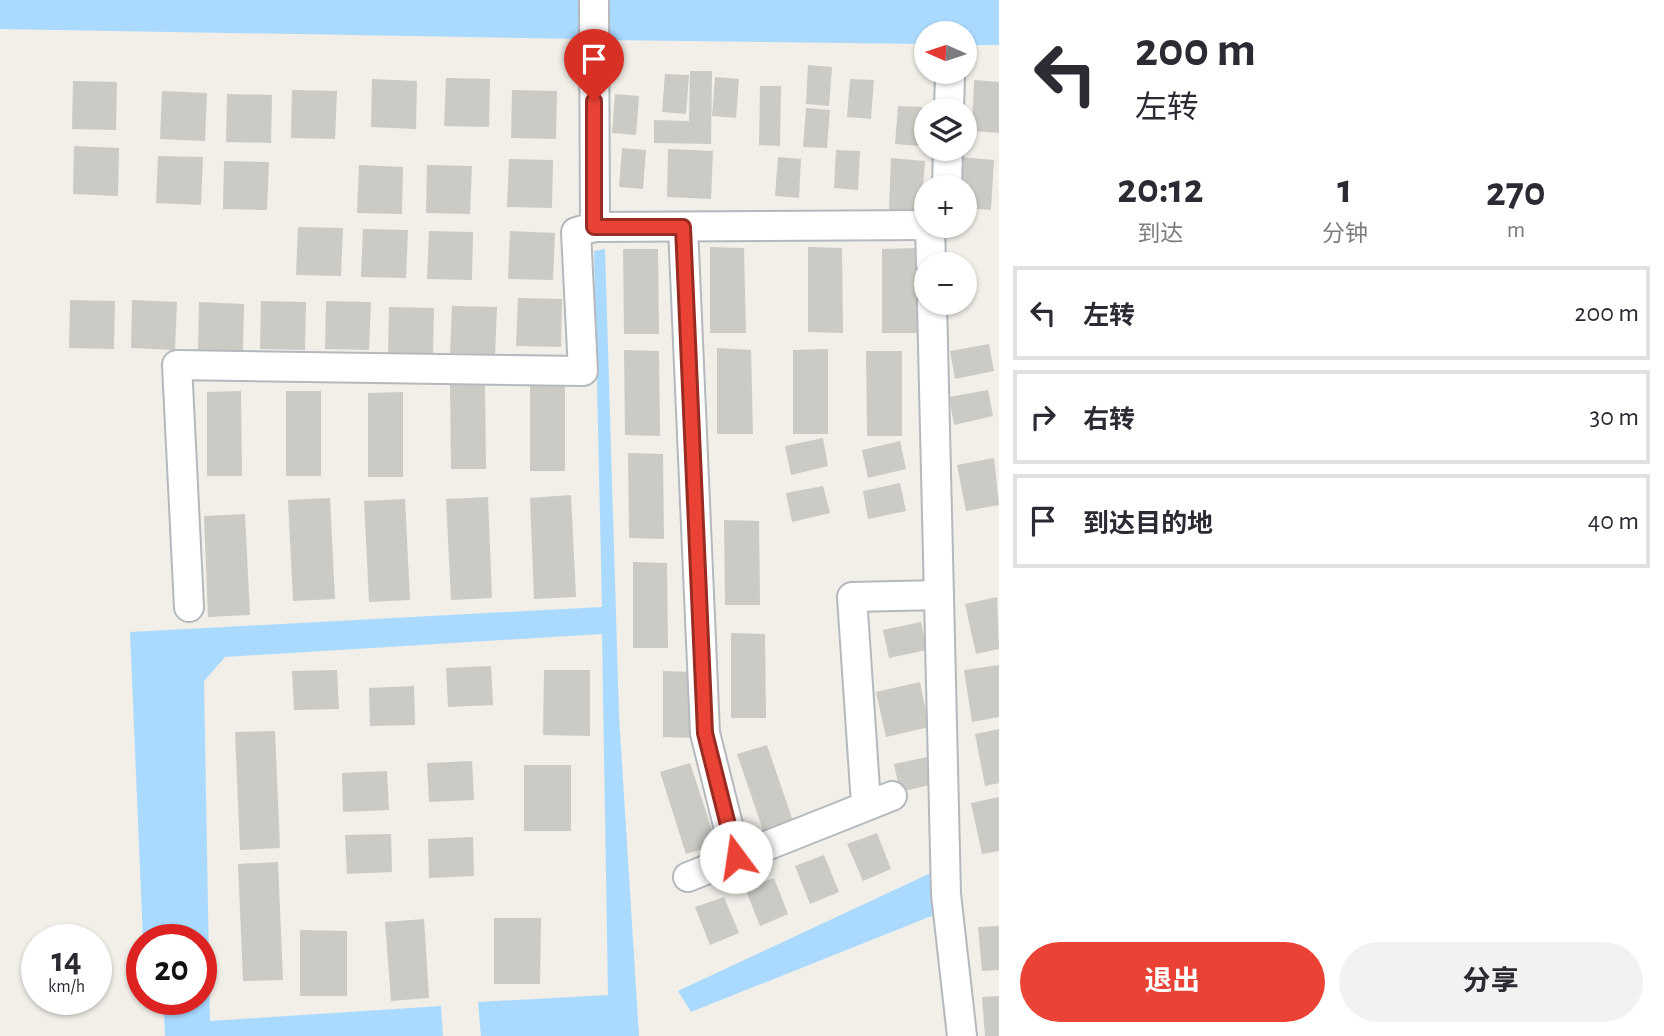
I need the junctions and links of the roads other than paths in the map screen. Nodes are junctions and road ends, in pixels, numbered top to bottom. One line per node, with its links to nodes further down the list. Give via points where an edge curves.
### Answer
1 (594, 0): 3 (street)
2 (914, 225): 4 (street)
3 (594, 227): 4 (street); 7 (street, via 576,232 583,371 177,365)
4 (683, 227): 8 (street, via 705,733)
5 (932, 315): 6 (street)
6 (939, 595): 8 (street, via 852,597 879,800); 10 (street, via 946,894)
7 (190, 607)
8 (736, 857): 9 (street)
9 (688, 877)
10 (962, 1036)

